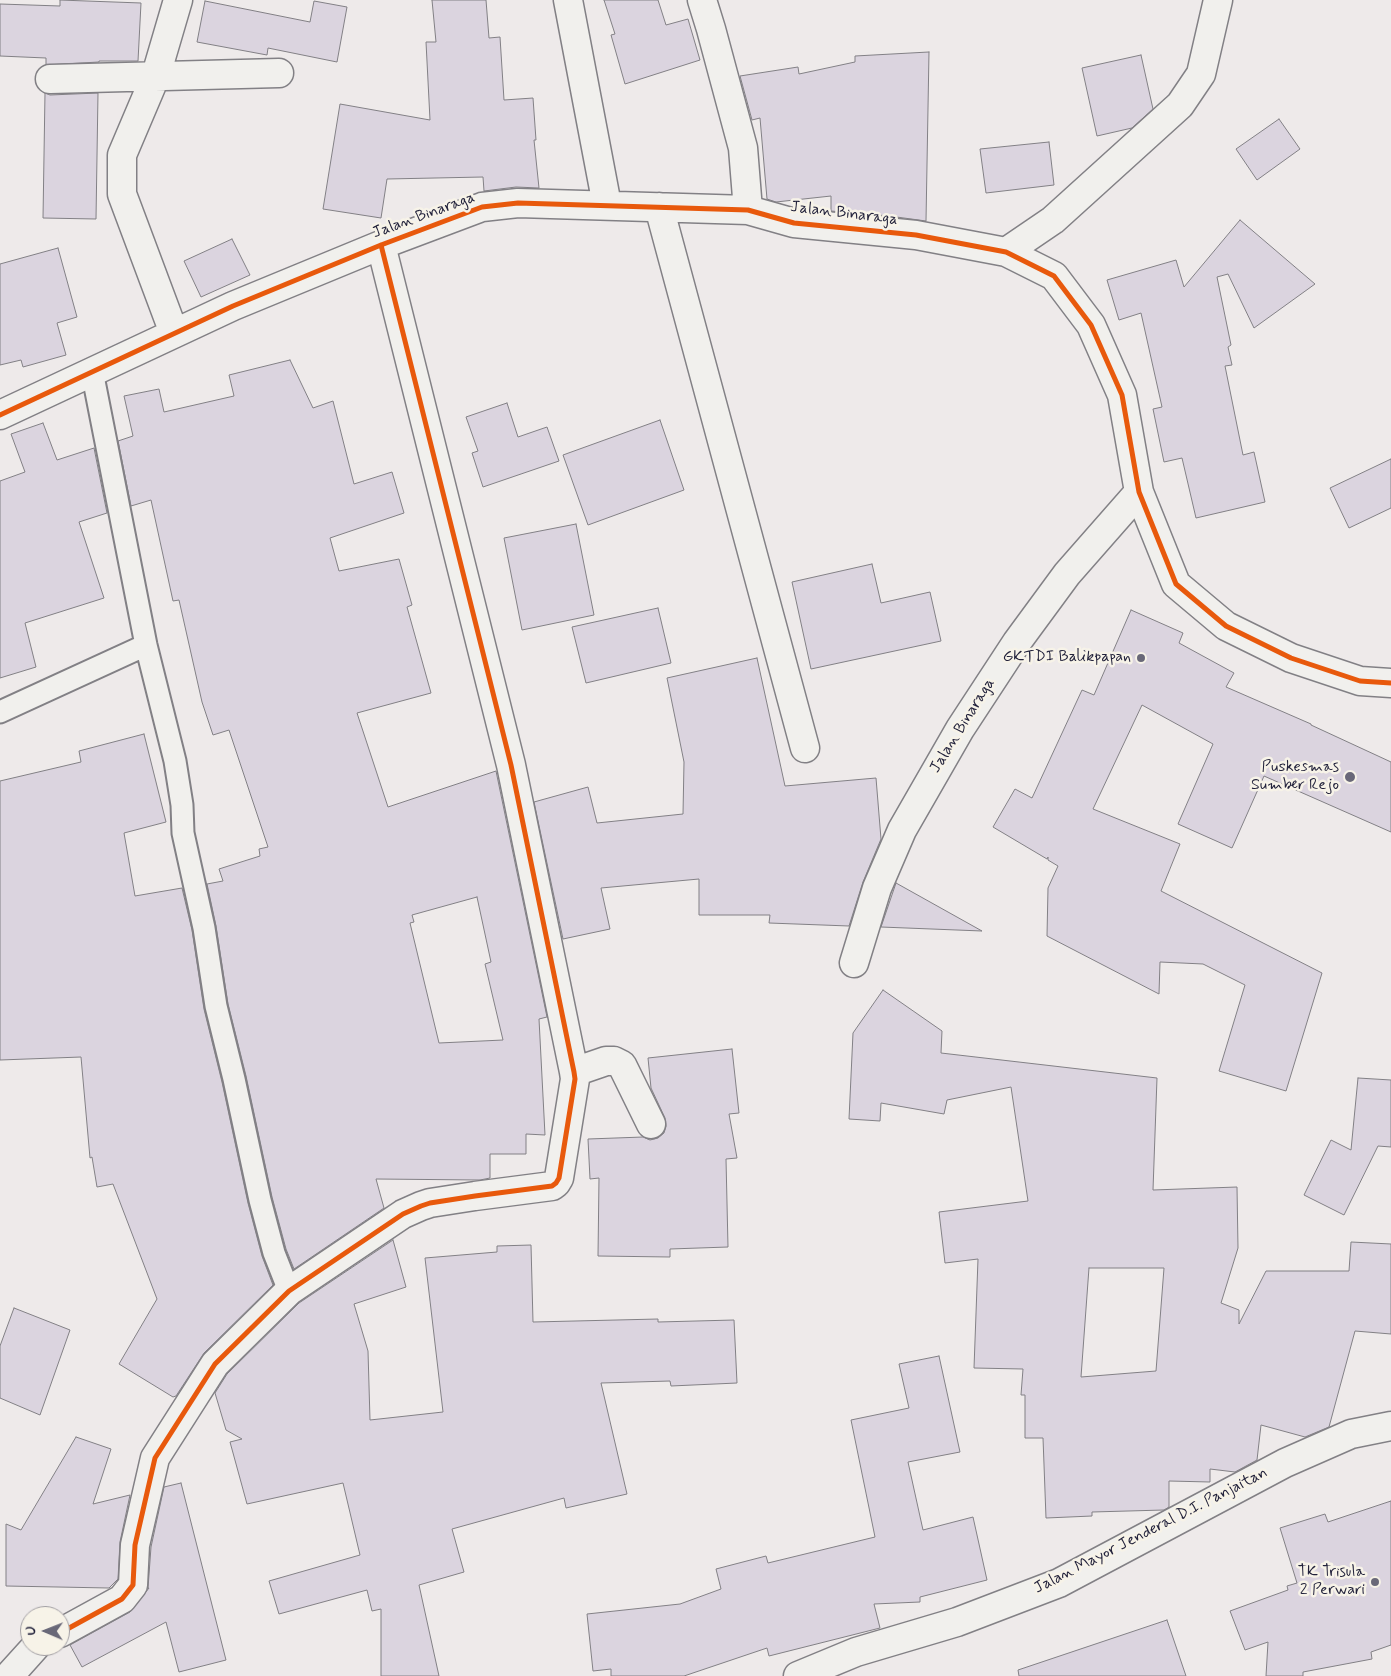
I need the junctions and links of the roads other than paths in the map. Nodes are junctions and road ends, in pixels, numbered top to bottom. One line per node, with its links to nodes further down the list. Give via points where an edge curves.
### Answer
1 (178, 0): 6 (street)
2 (568, 0): 8 (street)
3 (702, 0): 10 (street, via 743,148)
4 (1218, 0): 12 (street, via 1201,74 1180,105 1052,220)
5 (279, 73): 6 (street)
6 (156, 75): 7 (street); 13 (street, via 122,155 122,194)
7 (50, 79)
8 (607, 205): 9 (street, Jalan Binaraga); 11 (street, Jalan Binaraga, via 518,203 482,207)
9 (658, 207): 10 (street, Jalan Binaraga); 20 (street)
10 (748, 210): 12 (street, Jalan Binaraga, via 794,223 916,234)
11 (381, 245): 13 (street, Jalan Binaraga); 22 (street, via 511,765)
12 (1006, 252): 16 (street, Jalan Binaraga, via 1054,276 1091,325 1122,395)
13 (174, 333): 14 (street, Jalan Binaraga)
14 (92, 371): 15 (street, Jalan Binaraga); 17 (lane)
15 (0, 415)
16 (1139, 492): 18 (street, Jalan Binaraga, via 1176,584 1226,626 1291,658 1360,681); 21 (street, Jalan Binaraga, via 1067,574 1016,642 960,729 902,830 877,888)
17 (146, 645): 19 (lane); 24 (lane, via 175,761 183,833 204,928 216,1006 262,1209)
18 (1391, 683)
19 (0, 712)
20 (805, 748)
21 (854, 963)
22 (574, 1072): 23 (street, via 606,1061 622,1065); 24 (street, via 556,1184 420,1206 403,1214)
23 (651, 1124)
24 (289, 1291): 26 (street, via 215,1364 155,1458 135,1545 133,1585 122,1599)
25 (1391, 1426): 29 (street, Jalan Mayor Jenderal D.I. Panjaitan, via 1351,1434 1286,1463 1059,1583 956,1622 856,1652)
26 (70, 1628)
27 (27, 1656): 28 (street)
28 (10, 1676)
29 (798, 1676)

